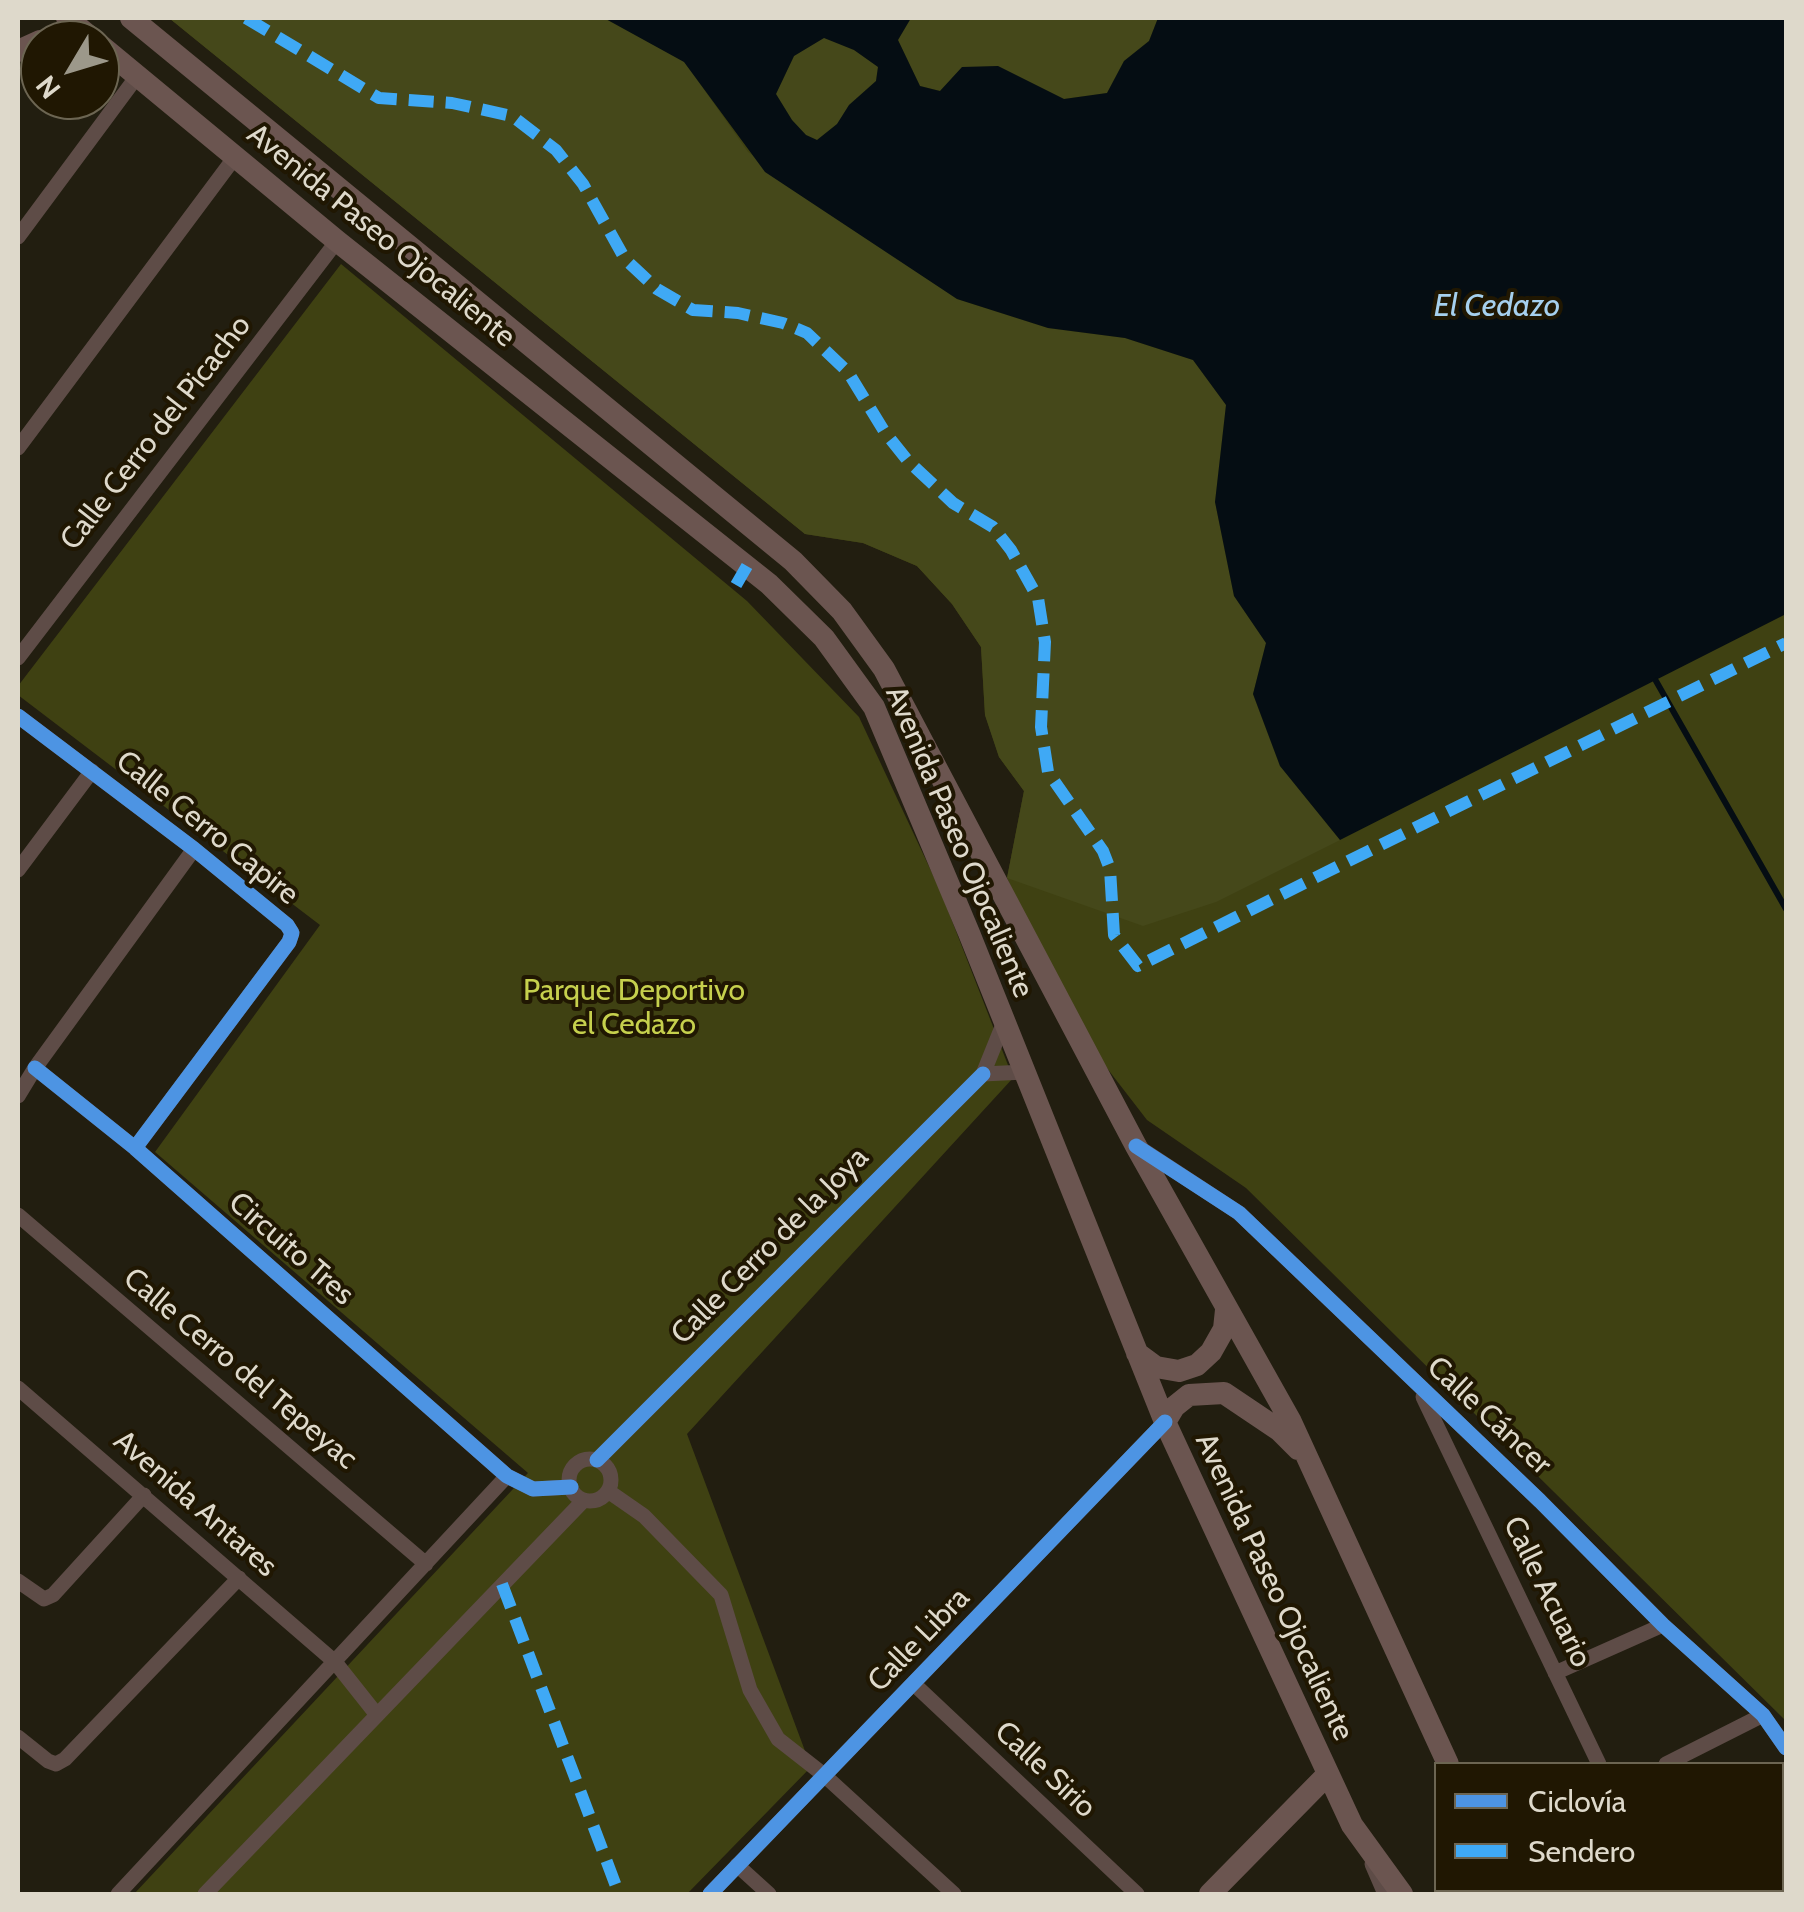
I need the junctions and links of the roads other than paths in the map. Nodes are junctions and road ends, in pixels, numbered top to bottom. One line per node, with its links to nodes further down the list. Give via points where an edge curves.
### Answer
1 (131, 18): 19 (main road, Avenida Paseo Ojocaliente, via 784,554 842,611 884,669)
2 (120, 61): 4 (main road, Avenida Paseo Ojocaliente)
3 (120, 65): 4 (main road)
4 (132, 71): 5 (main road, Avenida Paseo Ojocaliente); 6 (street)
5 (235, 157): 7 (main road, Avenida Paseo Ojocaliente); 8 (street)
6 (18, 236)
7 (337, 241): 9 (street, Calle Cerro del Picacho); 14 (main road, Avenida Paseo Ojocaliente, via 746,566 824,638 874,707)
8 (18, 448)
9 (18, 658)
10 (18, 716): 11 (street, Calle Cerro Capire)
11 (92, 772): 12 (street, Calle Cerro Capire); 13 (street)
12 (194, 849): 15 (street); 20 (street, Calle Cerro Capire, via 292,933)
13 (18, 870)
14 (1004, 1022): 16 (main road, Avenida Paseo Ojocaliente); 17 (street)
15 (34, 1068): 18 (street); 20 (street, Circuito Tres)
16 (1025, 1072): 17 (street); 23 (main road, Avenida Paseo Ojocaliente)
17 (983, 1074): 28 (street, Calle Cerro de la Joya)
18 (18, 1094)
19 (1136, 1146): 22 (main road, Avenida Paseo Ojocaliente); 25 (street, Calle Cáncer, via 1239,1213)
20 (136, 1148): 29 (street, Circuito Tres)
21 (18, 1216): 34 (street, Calle Cerro del Tepeyac)
22 (1226, 1310): 23 (main road, via 1224,1329 1197,1366 1156,1367); 27 (main road, Avenida Paseo Ojocaliente)
23 (1137, 1352): 26 (main road, Avenida Paseo Ojocaliente)
24 (18, 1388): 32 (street, Avenida Antares)
25 (1419, 1388): 37 (street, Calle Cáncer); 39 (street, Calle Acuario)
26 (1165, 1422): 27 (main road, via 1189,1396 1224,1393); 40 (street, Calle Libra); 48 (main road, Avenida Paseo Ojocaliente)
27 (1307, 1458): 45 (main road, Avenida Paseo Ojocaliente)
28 (597, 1460): 30 (street, via 579,1462); 31 (street, via 610,1473)
29 (507, 1476): 30 (street, via 532,1489); 34 (street)
30 (571, 1487): 33 (street)
31 (608, 1491): 33 (street); 49 (street, via 644,1516 721,1595 750,1690 778,1739)
32 (144, 1495): 35 (street, Avenida Antares); 36 (street, via 53,1594 44,1599)
33 (584, 1500): 41 (street)
34 (426, 1564): 38 (street)
35 (238, 1578): 38 (street, Avenida Antares); 43 (street, via 65,1759 48,1761)
36 (18, 1581)
37 (1663, 1625): 39 (street); 42 (street, Calle Cáncer)
38 (335, 1662): 41 (street, Avenida Antares); 52 (street)
39 (1555, 1673): 46 (street, Calle Acuario)
40 (915, 1685): 49 (street, Calle Libra); 57 (street, Calle Sirio)
41 (377, 1715): 53 (street)
42 (1763, 1715): 44 (street, Calle Cáncer); 47 (street)
43 (18, 1737)
44 (1786, 1748)
45 (1447, 1762)
46 (1598, 1762)
47 (1670, 1762)
48 (1328, 1774): 50 (main road, Avenida Paseo Ojocaliente); 58 (main road)
49 (824, 1775): 51 (street, Calle Libra); 56 (street)
50 (1357, 1834): 59 (street); 60 (main road, Avenida Paseo Ojocaliente)
51 (737, 1865): 54 (street, Calle Libra); 55 (street)
52 (118, 1894)
53 (205, 1894)
54 (710, 1894)
55 (769, 1894)
56 (954, 1894)
57 (1138, 1894)
58 (1210, 1894)
59 (1385, 1894)
60 (1402, 1894)

